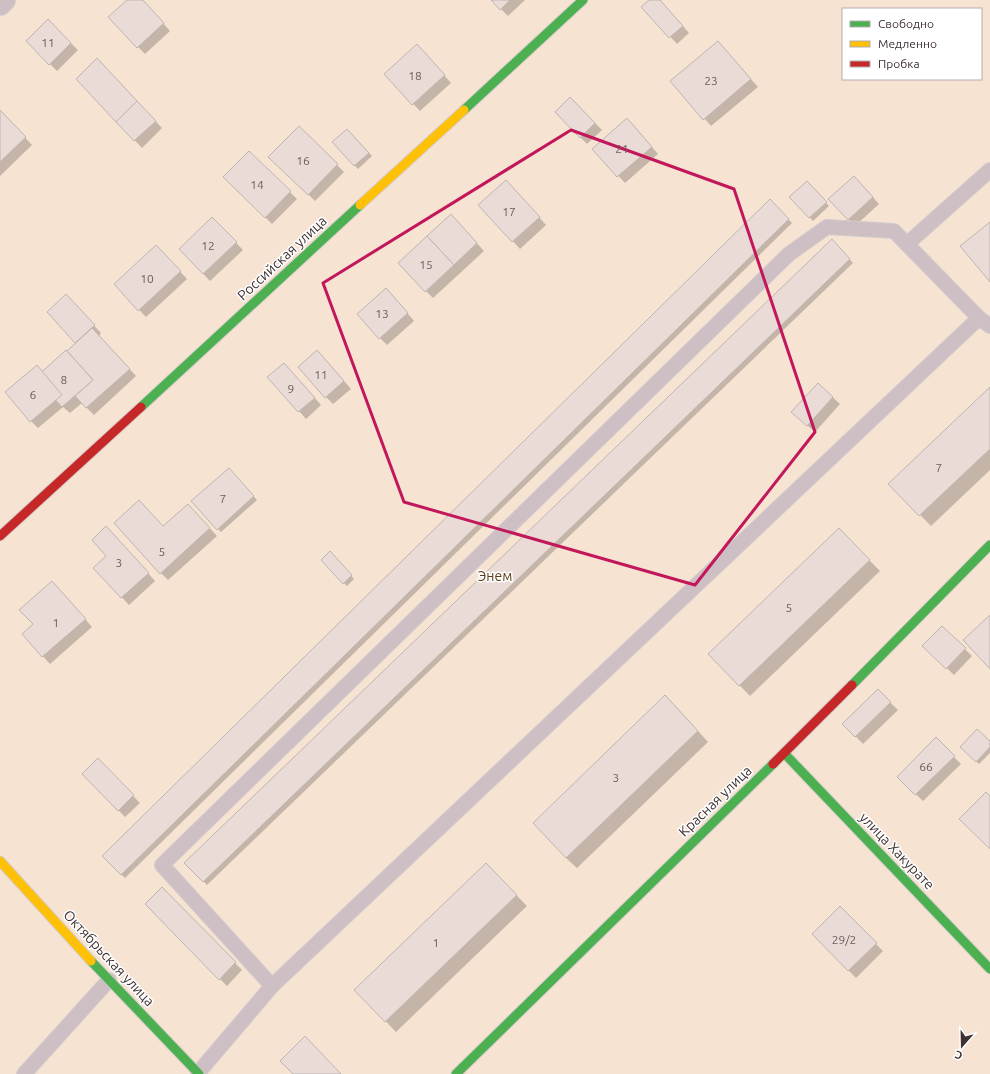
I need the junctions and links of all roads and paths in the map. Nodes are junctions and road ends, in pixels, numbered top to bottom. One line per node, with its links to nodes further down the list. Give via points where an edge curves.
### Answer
1 (4, 0): 3 (street)
2 (583, 0): 7 (street, Российская улица)
3 (0, 4)
4 (990, 170): 5 (lane)
5 (907, 244): 6 (lane); 13 (lane, via 894,231 827,227 788,254 162,865)
6 (984, 322): 13 (lane)
7 (0, 536)
8 (990, 545): 9 (street, Красная улица)
9 (784, 753): 11 (street, улица Хакурате); 16 (street, Красная улица)
10 (0, 861): 12 (street, Октябрьская улица)
11 (990, 968)
12 (109, 980): 14 (street, Октябрьская улица); 15 (lane)
13 (272, 986): 14 (lane)
14 (198, 1073)
15 (24, 1074)
16 (456, 1074)

